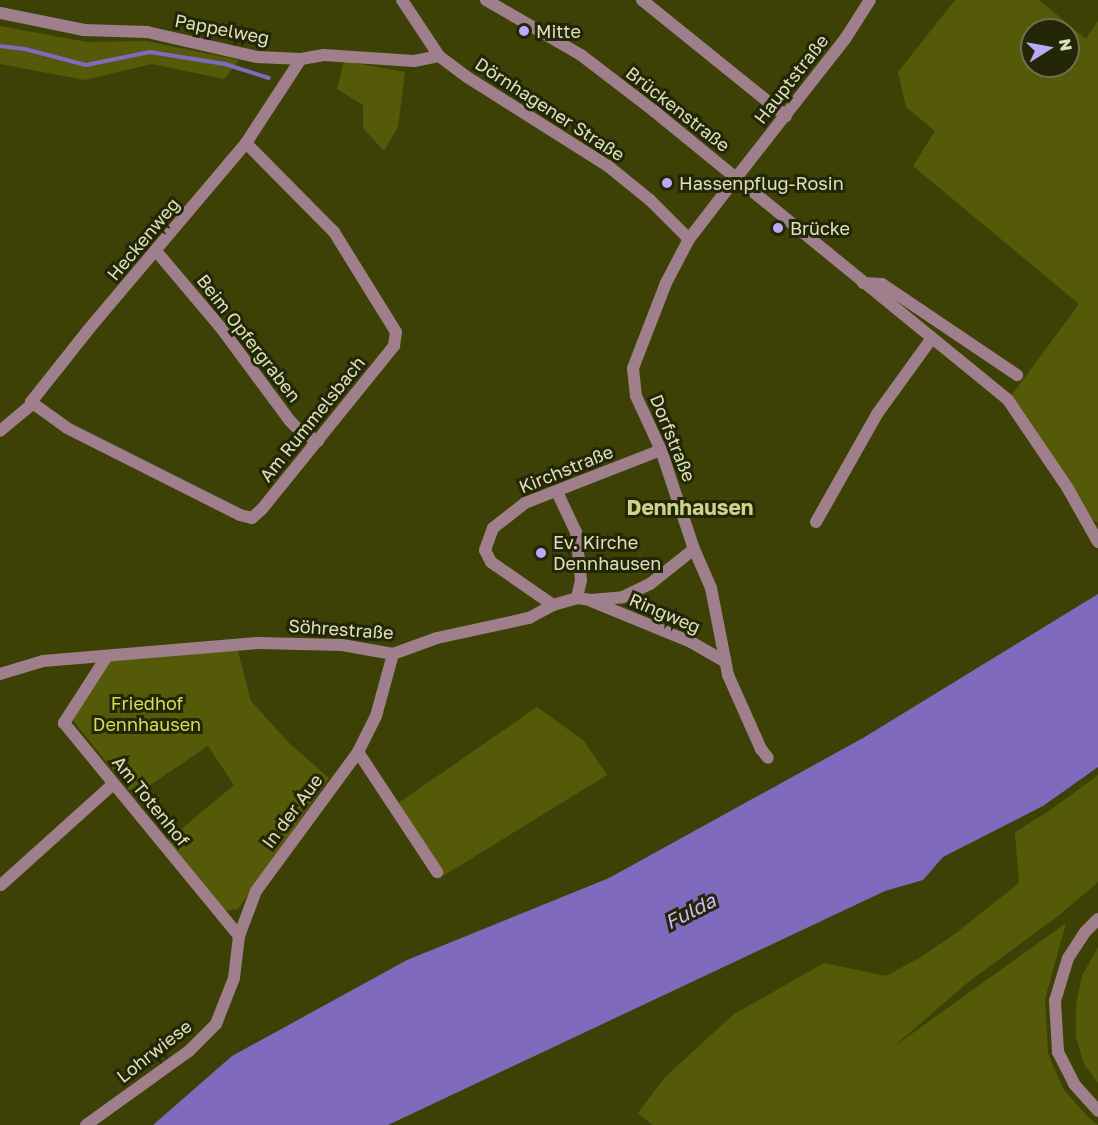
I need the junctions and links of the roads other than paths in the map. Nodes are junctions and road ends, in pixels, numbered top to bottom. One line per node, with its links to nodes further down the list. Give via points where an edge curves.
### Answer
1 (402, 0): 6 (street, Dörnhagener Straße)
2 (486, 0): 10 (street, Brückenstraße, via 581,56)
3 (642, 0): 8 (street)
4 (870, 0): 8 (street, Hauptstraße)
5 (0, 13): 7 (street, Pappelweg, via 84,30 147,32 257,57)
6 (439, 56): 7 (street, Pappelweg, via 414,61 324,55); 11 (street, Dörnhagener Straße, via 608,166)
7 (301, 59): 9 (street, Heckenweg)
8 (786, 116): 10 (street, Hauptstraße)
9 (246, 143): 12 (street, Heckenweg); 18 (street, Am Rummelsbach, via 334,232 396,332 394,346)
10 (736, 178): 11 (street, Dorfstraße); 13 (street, Brückenstraße)
11 (689, 239): 19 (street, Dorfstraße, via 666,283 633,368 636,396)
12 (156, 251): 16 (street, Heckenweg); 18 (street, Beim Opfergraben, via 221,328 291,421 302,433)
13 (863, 283): 14 (street); 15 (street, Brückenstraße, via 882,284)
14 (932, 338): 21 (street, via 877,414); 22 (street, via 1008,400)
15 (1017, 375)
16 (31, 402): 17 (street, Heckenweg); 18 (street, Am Rummelsbach, via 67,428 252,518)
17 (0, 431)
18 (318, 441)
19 (661, 450): 20 (street, Kirchstraße); 23 (street, Dorfstraße)
20 (558, 492): 24 (street, via 576,532 581,580); 26 (street, Kirchstraße, via 508,515 493,528 485,550 491,562)
21 (816, 522)
22 (1098, 542)
23 (694, 549): 25 (street, Söhrestraße, via 650,584 623,597); 29 (street, Dorfstraße, via 711,588)
24 (577, 598): 25 (street, Söhrestraße); 26 (street, Söhrestraße)
25 (591, 600): 29 (street, Ringweg, via 691,642)
26 (552, 606): 27 (street, Söhrestraße, via 529,618 437,638)
27 (393, 654): 28 (street, Söhrestraße, via 299,642); 31 (street, In der Aue, via 376,716)
28 (107, 656): 30 (street, Söhrestraße, via 42,661); 33 (street, Am Totenhof, via 64,723)
29 (723, 661): 32 (street, Dorfstraße, via 744,714)
30 (0, 674)
31 (358, 752): 34 (street); 36 (street, In der Aue)
32 (768, 758)
33 (113, 784): 35 (street); 38 (street, Am Totenhof)
34 (437, 872)
35 (1, 885)
36 (256, 891): 38 (street, Lohrwiese)
37 (1098, 919): 39 (street, via 1068,958 1055,1000 1058,1052 1074,1084)
38 (239, 936): 40 (street, Lohrwiese, via 234,978 216,1024 189,1051)
39 (1098, 1111)
40 (86, 1125)

